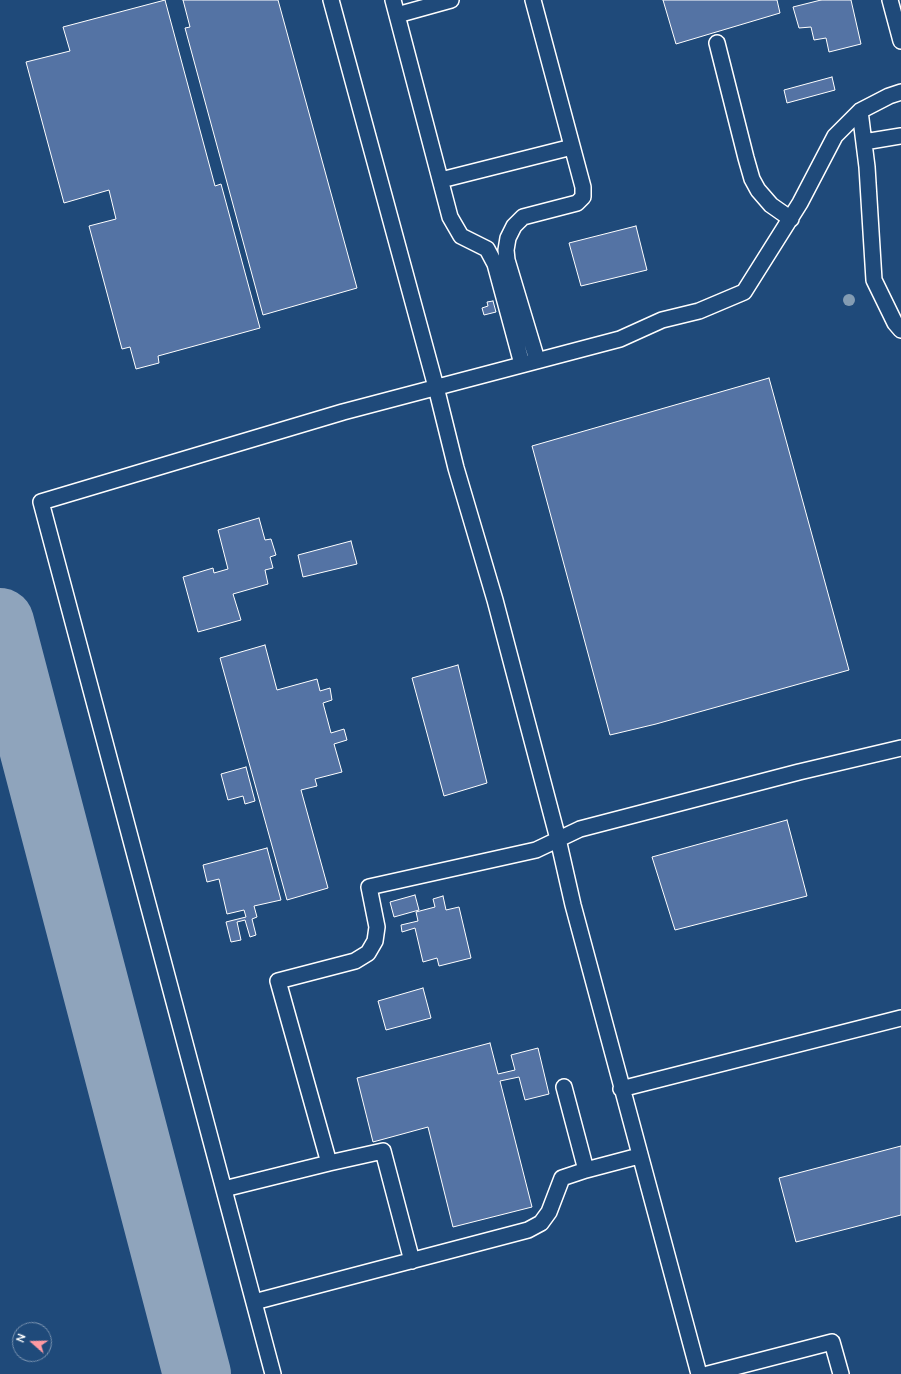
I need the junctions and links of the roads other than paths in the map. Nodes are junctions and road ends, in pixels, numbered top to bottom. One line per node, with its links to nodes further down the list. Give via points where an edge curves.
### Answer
1 (331, 0): 19 (lane)
2 (393, 0): 6 (lane)
3 (451, 0): 6 (lane)
4 (533, 0): 13 (lane)
5 (890, 0): 7 (lane)
6 (397, 14): 14 (lane)
7 (901, 41)
8 (717, 42): 15 (lane, via 752,179 771,205)
9 (901, 92): 10 (lane)
10 (860, 111): 12 (lane); 15 (lane, via 835,136)
11 (901, 136): 12 (lane)
12 (864, 142): 16 (lane, via 868,167 874,280)
13 (572, 147): 14 (lane); 17 (lane, via 583,187 583,197 577,203 523,217 514,226 506,250)
14 (441, 180): 18 (lane, via 450,217 461,236 487,249 495,264)
15 (791, 219): 17 (lane, via 744,292 699,311 662,320 620,339)
16 (901, 330)
17 (537, 360): 18 (lane)
18 (522, 364): 19 (lane)
19 (436, 386): 21 (lane); 28 (lane, via 41,502)
20 (901, 748): 21 (lane, via 580,829)
21 (558, 839): 24 (lane); 26 (lane, via 536,850 369,887 378,927 375,941 368,953 355,961 278,981)
22 (901, 1018): 24 (lane)
23 (564, 1087): 27 (lane)
24 (621, 1089): 25 (lane)
25 (639, 1156): 27 (lane); 32 (lane)
26 (329, 1163): 28 (lane); 29 (lane, via 383,1151)
27 (586, 1170): 29 (lane, via 562,1178 549,1212 541,1223 528,1230)
28 (224, 1189): 30 (lane)
29 (412, 1261): 30 (lane)
30 (254, 1302): 31 (lane)
31 (273, 1374)
32 (699, 1374)
33 (708, 1374): 34 (lane, via 832,1342)
34 (841, 1374)

